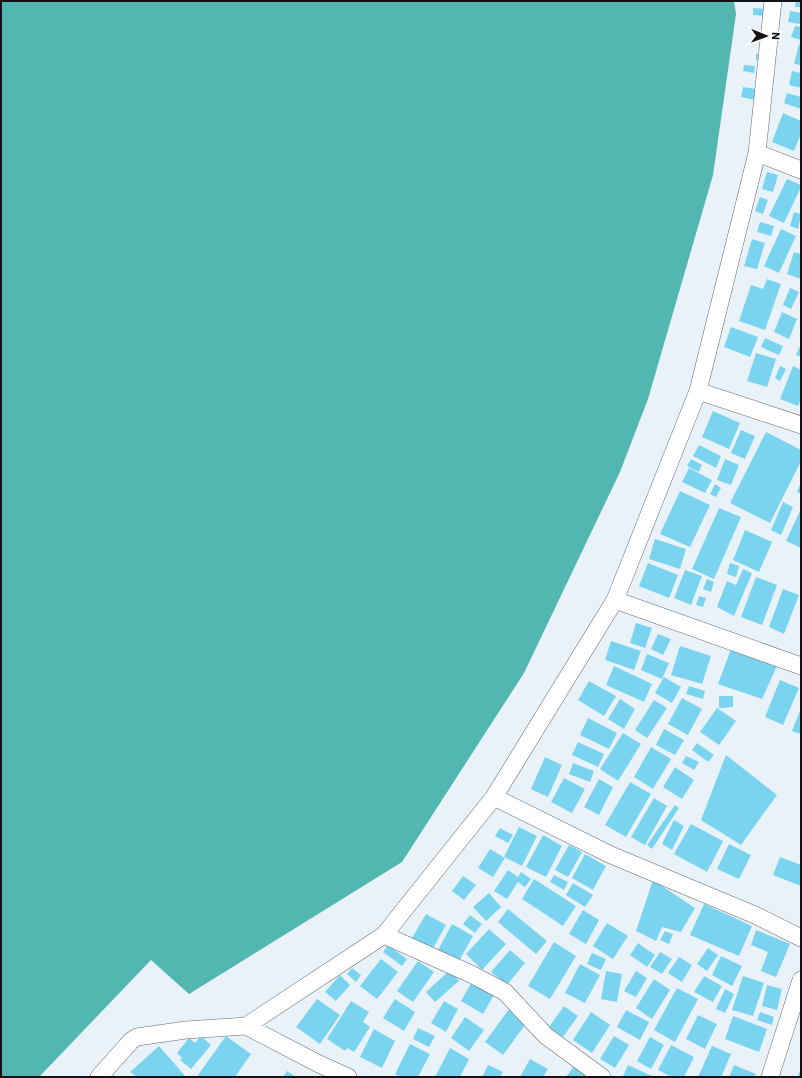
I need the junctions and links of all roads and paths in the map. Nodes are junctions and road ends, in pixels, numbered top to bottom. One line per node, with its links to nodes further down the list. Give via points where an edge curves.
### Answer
1 (773, 1): 2 (street)
2 (757, 153): 3 (street); 4 (street)
3 (801, 170)
4 (698, 391): 5 (street); 6 (street)
5 (801, 425)
6 (615, 600): 7 (street); 8 (street)
7 (801, 666)
8 (494, 797): 9 (street); 10 (street, via 611,855 755,915)
9 (384, 935): 12 (street); 15 (street, via 505,992 546,1036)
10 (801, 938)
11 (801, 980): 16 (street)
12 (246, 1026): 13 (street, via 186,1030 137,1037 131,1041); 14 (street)
13 (108, 1074)
14 (348, 1077)
15 (602, 1077)
16 (770, 1077)

